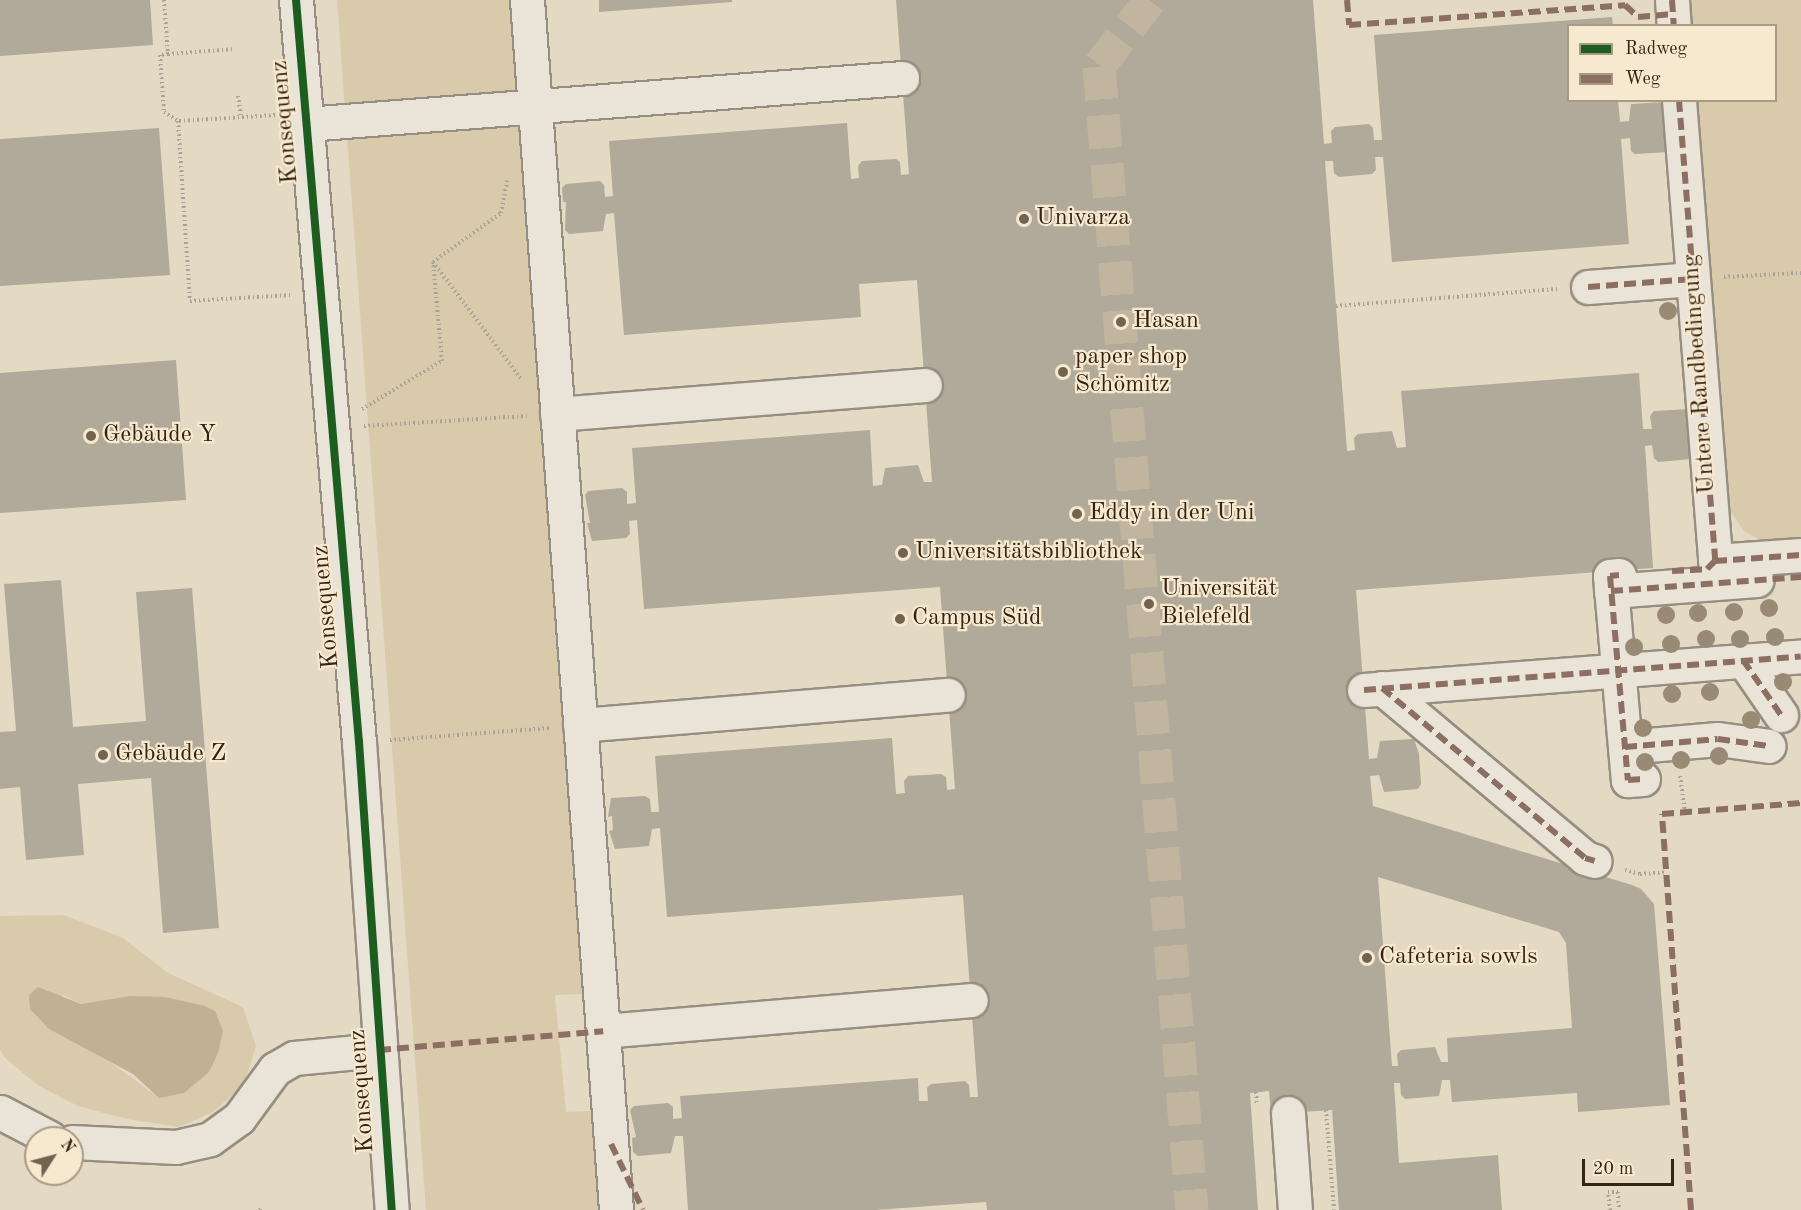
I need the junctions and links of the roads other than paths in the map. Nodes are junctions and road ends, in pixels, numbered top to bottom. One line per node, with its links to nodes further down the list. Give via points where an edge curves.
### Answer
1 (296, 0): 8 (street, Konsequenz)
2 (527, 0): 7 (street)
3 (1672, 0): 4 (street)
4 (1674, 24)
5 (902, 78): 7 (street)
6 (1679, 102): 9 (street, Untere Randbedingung)
7 (535, 106): 8 (street); 12 (street)
8 (305, 119): 29 (street, Konsequenz, via 359,742)
9 (1693, 279): 10 (street); 14 (street, Untere Randbedingung)
10 (1588, 287)
11 (925, 385): 12 (street)
12 (552, 414): 22 (street)
13 (1801, 555): 14 (street)
14 (1715, 561): 15 (street, via 1707,569)
15 (1672, 571)
16 (1801, 577): 19 (street, via 1615,583)
17 (1801, 656): 18 (street)
18 (1743, 660): 19 (street); 21 (street)
19 (1618, 670): 24 (street); 26 (street, via 1373,689 1585,858)
20 (948, 695): 22 (street)
21 (1781, 716)
22 (580, 725): 28 (street)
23 (1769, 746): 24 (street, via 1718,739)
24 (1625, 747): 25 (street, via 1628,780)
25 (1643, 779)
26 (1595, 861)
27 (971, 1000): 28 (street)
28 (603, 1031): 35 (street)
29 (379, 1050): 33 (street, via 294,1058 275,1069 239,1118 210,1139 176,1147); 34 (street, Konsequenz)
30 (0, 1112): 32 (street)
31 (1288, 1113): 36 (street)
32 (27, 1126)
33 (84, 1143)
34 (392, 1210)
35 (616, 1210)
36 (1295, 1210)

